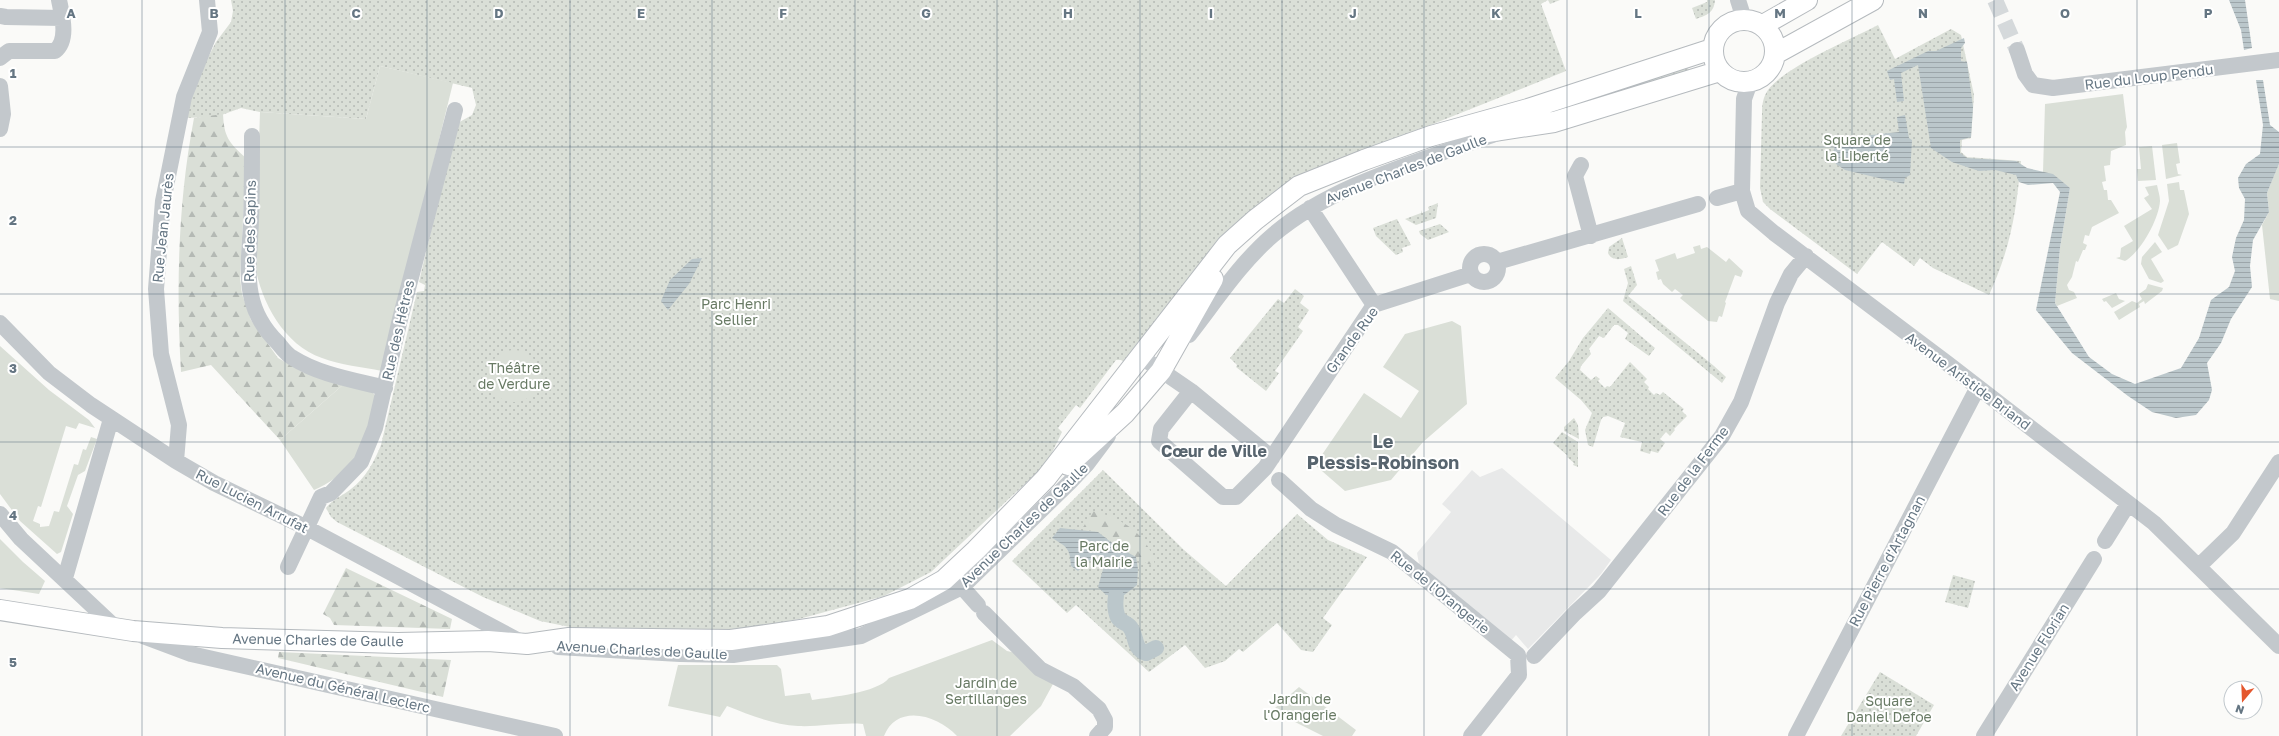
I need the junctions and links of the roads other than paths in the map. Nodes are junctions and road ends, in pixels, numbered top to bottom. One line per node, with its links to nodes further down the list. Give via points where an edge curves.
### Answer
1 (59, 0): 7 (street)
2 (207, 0): 40 (street, Rue Jean Jaurès, via 210,32 184,97 163,201 157,274 161,354 179,425)
3 (1738, 0): 8 (street)
4 (1807, 0): 9 (main road)
5 (1873, 0): 12 (main road)
6 (0, 16): 7 (street)
7 (62, 18): 13 (street, via 63,41 55,51 9,51)
8 (1744, 19): 9 (main road); 10 (main road, via 1734,20 1719,31)
9 (1763, 25): 12 (main road, via 1772,38)
10 (1712, 49): 15 (main road, via 1715,65); 22 (main road, Avenue Charles de Gaulle)
11 (2017, 50): 14 (street, Rue du Loup Pendu, via 2025,74 2033,85 2053,88)
12 (1775, 54): 16 (main road, via 1767,72)
13 (0, 58)
14 (2279, 60)
15 (1720, 71): 16 (main road, via 1734,81); 19 (main road, Avenue Charles de Gaulle, via 1554,122)
16 (1750, 82): 24 (street, Avenue Aristide Briand, via 1744,99)
17 (0, 86): 20 (street, via 3,114)
18 (455, 110): 36 (street, Rue des Hêtres, via 400,319)
19 (1509, 128): 22 (main road, Avenue Charles de Gaulle); 27 (street, Avenue Charles de Gaulle, via 1374,178)
20 (0, 129)
21 (252, 136): 36 (street, Rue des Sapins, via 248,288 268,334 291,357 316,370)
22 (1398, 148): 28 (main road, Avenue Charles de Gaulle, via 1299,186)
23 (1581, 165): 29 (street, via 1575,176)
24 (1742, 191): 25 (street); 30 (street, Avenue Aristide Briand, via 1748,211)
25 (1717, 198)
26 (1698, 204): 29 (street)
27 (1310, 208): 31 (street); 34 (street, Avenue Charles de Gaulle, via 1272,235 1244,264)
28 (1255, 220): 33 (main road, Avenue Charles de Gaulle, via 1227,245); 34 (main road, Avenue Charles de Gaulle, via 1213,280)
29 (1591, 236): 31 (street, Grande Rue, via 1497,262 1498,271 1489,281 1480,282 1471,274)
30 (1806, 256): 35 (street, Avenue Aristide Briand); 59 (street, Rue de la Ferme, via 1791,274 1777,302 1741,402 1722,436 1599,591)
31 (1374, 305): 42 (street, Grande Rue)
32 (0, 324): 39 (street, Rue Lucien Arrufat, via 49,373)
33 (1140, 356): 34 (street, Rue de l'Orangerie); 43 (main road, Avenue Charles de Gaulle)
34 (1161, 371): 37 (street, Rue de l'Orangerie); 38 (main road, Avenue Charles de Gaulle)
35 (1978, 387): 44 (street, Avenue Aristide Briand); 63 (street, Rue Pierre d'Artagnan)
36 (385, 388): 46 (street, Rue des Hêtres, via 375,428 361,462 331,493 322,497)
37 (1191, 391): 42 (street, Rue de l'Orangerie); 42 (street, Grande Rue, via 1161,429 1159,441 1223,497 1236,497)
38 (1125, 413): 43 (main road, Avenue Charles de Gaulle, via 1064,468); 52 (street, Avenue Charles de Gaulle, via 1087,464)
39 (111, 419): 40 (street, Rue Lucien Arrufat); 51 (street)
40 (176, 461): 46 (street, Rue Lucien Arrufat, via 214,483)
41 (2279, 462): 49 (street, via 2233,533)
42 (1272, 470): 60 (street, Rue de l'Orangerie, via 1311,509 1336,525 1392,552 1518,655 1519,675)
43 (1046, 478): 55 (main road, Avenue Charles de Gaulle, via 944,580 910,599 828,626 731,640)
44 (2128, 504): 47 (street); 49 (street, Avenue Aristide Briand, via 2154,523)
45 (0, 514): 51 (street, via 21,539)
46 (307, 528): 50 (street, Rue des Hêtres); 56 (street, Rue Lucien Arrufat)
47 (2105, 541)
48 (2094, 559): 64 (street, Avenue Florian)
49 (2200, 566): 57 (street, Avenue Aristide Briand)
50 (288, 567)
51 (65, 578): 54 (street)
52 (962, 587): 58 (street, Avenue Charles de Gaulle, via 861,636 733,654 680,654); 62 (street, via 1040,669 1072,686 1099,708 1105,720 1105,727)
53 (0, 610): 54 (main road, Avenue Charles de Gaulle)
54 (125, 630): 56 (main road, Avenue Charles de Gaulle, via 222,638 398,643 488,641); 61 (street, Avenue du Général Leclerc, via 191,654)
55 (608, 639): 56 (main road, Avenue Charles de Gaulle, via 569,638); 58 (main road)
56 (527, 644): 58 (street, Avenue Charles de Gaulle)
57 (2279, 646)
58 (639, 650)
59 (1534, 656)
60 (1475, 730)
61 (555, 736)
62 (1098, 736)
63 (1796, 736)
64 (1984, 736)

